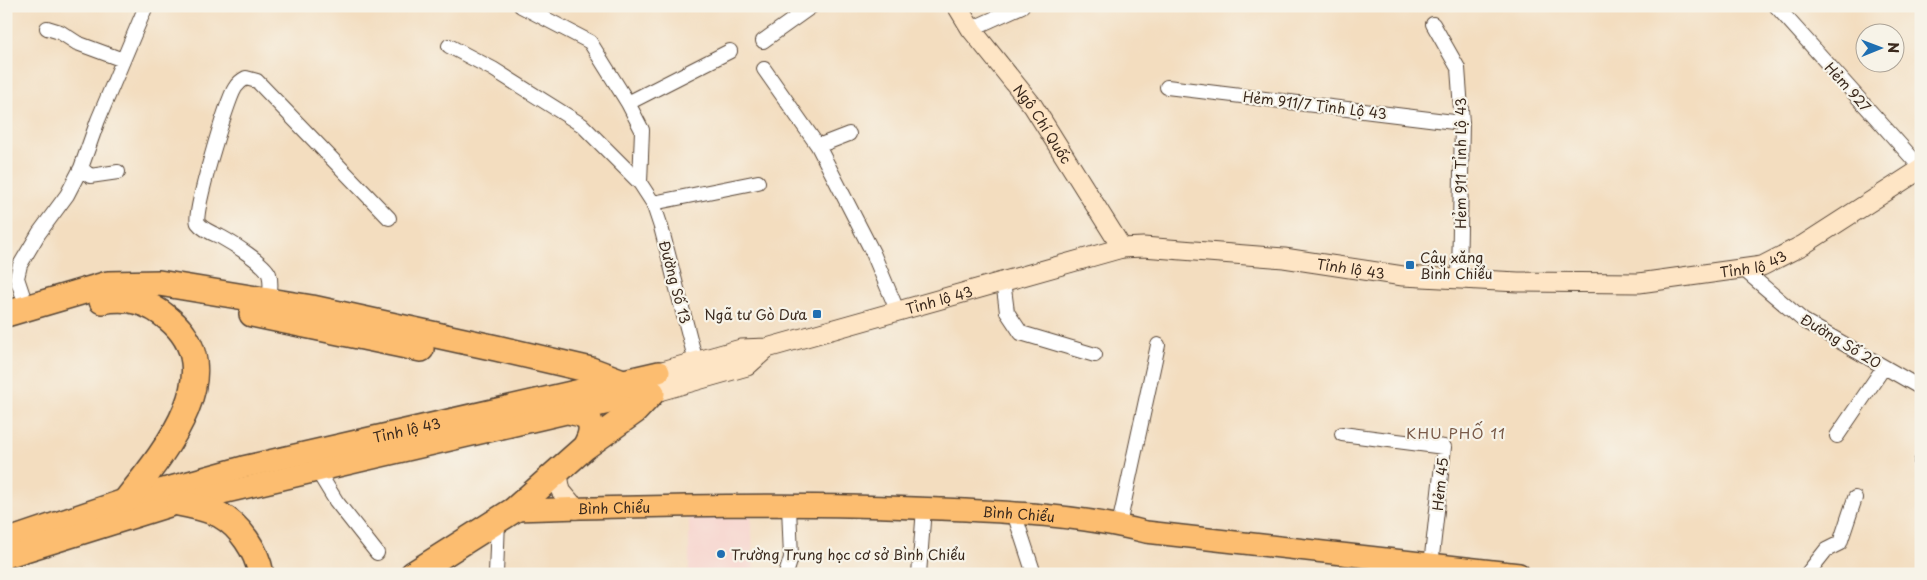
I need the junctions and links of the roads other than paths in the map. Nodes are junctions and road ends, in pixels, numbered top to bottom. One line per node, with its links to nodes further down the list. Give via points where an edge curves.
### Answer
1 (146, 6): 13 (street)
2 (521, 6): 16 (street, via 590,42)
3 (812, 6): 10 (street)
4 (957, 6): 9 (main road, Ngô Chí Quốc)
5 (1022, 6): 9 (street)
6 (1776, 6): 21 (street, Hẻm 927)
7 (1433, 24): 17 (street, Hẻm 911 Tỉnh Lộ 43, via 1458,68)
8 (47, 28): 13 (street)
9 (971, 29): 27 (main road, Ngô Chí Quốc, via 1033,106)
10 (763, 41)
11 (448, 46): 24 (street, Đường Số 13, via 493,69 582,125)
12 (730, 51): 16 (street)
13 (123, 60): 20 (street)
14 (764, 69): 19 (street)
15 (1167, 87): 17 (street, Hẻm 911/7 Tỉnh Lộ 43)
16 (628, 103): 24 (street, via 642,130)
17 (1462, 123): 29 (street, Hẻm 911 Tỉnh Lộ 43)
18 (850, 134): 19 (street)
19 (818, 146): 33 (street, via 872,252)
20 (81, 168): 22 (street, via 90,176); 34 (street, via 20,265 17,278)
21 (1921, 168): 28 (main road, Tỉnh lộ 43, via 1803,245 1762,266)
22 (118, 172)
23 (758, 182): 25 (street)
24 (640, 183): 25 (street, Đường Số 13)
25 (653, 203): 39 (street, Đường Số 13)
26 (389, 218): 31 (street, via 257,81 246,78 241,81 228,106 196,218 198,224 227,240 265,268 271,281)
27 (1122, 248): 29 (main road, Tỉnh lộ 43, via 1284,258 1403,276); 30 (main road, Tỉnh lộ 43)
28 (1743, 269): 29 (main road, Tỉnh lộ 43, via 1639,283); 40 (street, Đường Số 20, via 1804,321)
29 (1459, 279)
30 (1003, 281): 33 (main road, Tỉnh lộ 43); 38 (street, via 1007,312 1021,333)
31 (269, 301): 34 (highway, via 159,283 108,284); 41 (highway, via 591,370)
32 (142, 302): 34 (highway, via 118,298); 41 (highway, via 150,298 175,298); 52 (highway, via 161,312 184,335 194,364 195,382 188,405 161,456)
33 (897, 310): 37 (main road, Tỉnh lộ 43)
34 (21, 314): 35 (highway)
35 (6, 329)
36 (1158, 345): 59 (street)
37 (767, 348): 39 (main road, Tỉnh lộ 43, via 741,349); 41 (main road, Tỉnh lộ 43, via 747,366)
38 (1095, 354)
39 (696, 362): 41 (main road, Tỉnh lộ 43)
40 (1884, 367): 42 (street, Đường Số 20); 45 (street)
41 (634, 386): 43 (main road, Tỉnh lộ 43); 46 (highway, via 635,411); 52 (main road, Tỉnh lộ 43, via 243,467)
42 (1921, 388)
43 (572, 412): 46 (highway, via 582,413 590,422 592,430); 49 (main road, Tỉnh lộ 43)
44 (1342, 434): 64 (street, Hẻm 45, via 1444,447)
45 (1837, 436)
46 (585, 447): 50 (highway)
47 (1921, 462): 48 (street)
48 (1921, 468)
49 (317, 470): 53 (main road, Tỉnh lộ 43); 62 (street, via 336,501)
50 (557, 470): 56 (main road, via 561,491); 58 (highway)
51 (1855, 498): 72 (street, via 1840,543 1826,550)
52 (127, 499): 60 (main road, Tỉnh lộ 43)
53 (178, 504): 60 (main road, Tỉnh lộ 43); 65 (highway, via 220,515 232,524 250,547)
54 (790, 506): 55 (main road, Bình Chiểu); 56 (main road, Bình Chiểu); 68 (street, via 791,558)
55 (924, 508): 57 (main road, Bình Chiểu); 69 (street)
56 (576, 509): 58 (main road, Bình Chiểu)
57 (1014, 513): 59 (main road, Bình Chiểu); 70 (street)
58 (506, 515): 66 (highway); 67 (street)
59 (1119, 525): 64 (main road, Bình Chiểu, via 1146,532)
60 (54, 534): 61 (main road); 63 (main road)
61 (6, 540)
62 (377, 553)
63 (6, 557)
64 (1445, 568): 71 (main road, Bình Chiểu)
65 (261, 574)
66 (413, 574)
67 (496, 574)
68 (786, 574)
69 (919, 574)
70 (1034, 574)
71 (1519, 574)
72 (1807, 574)

